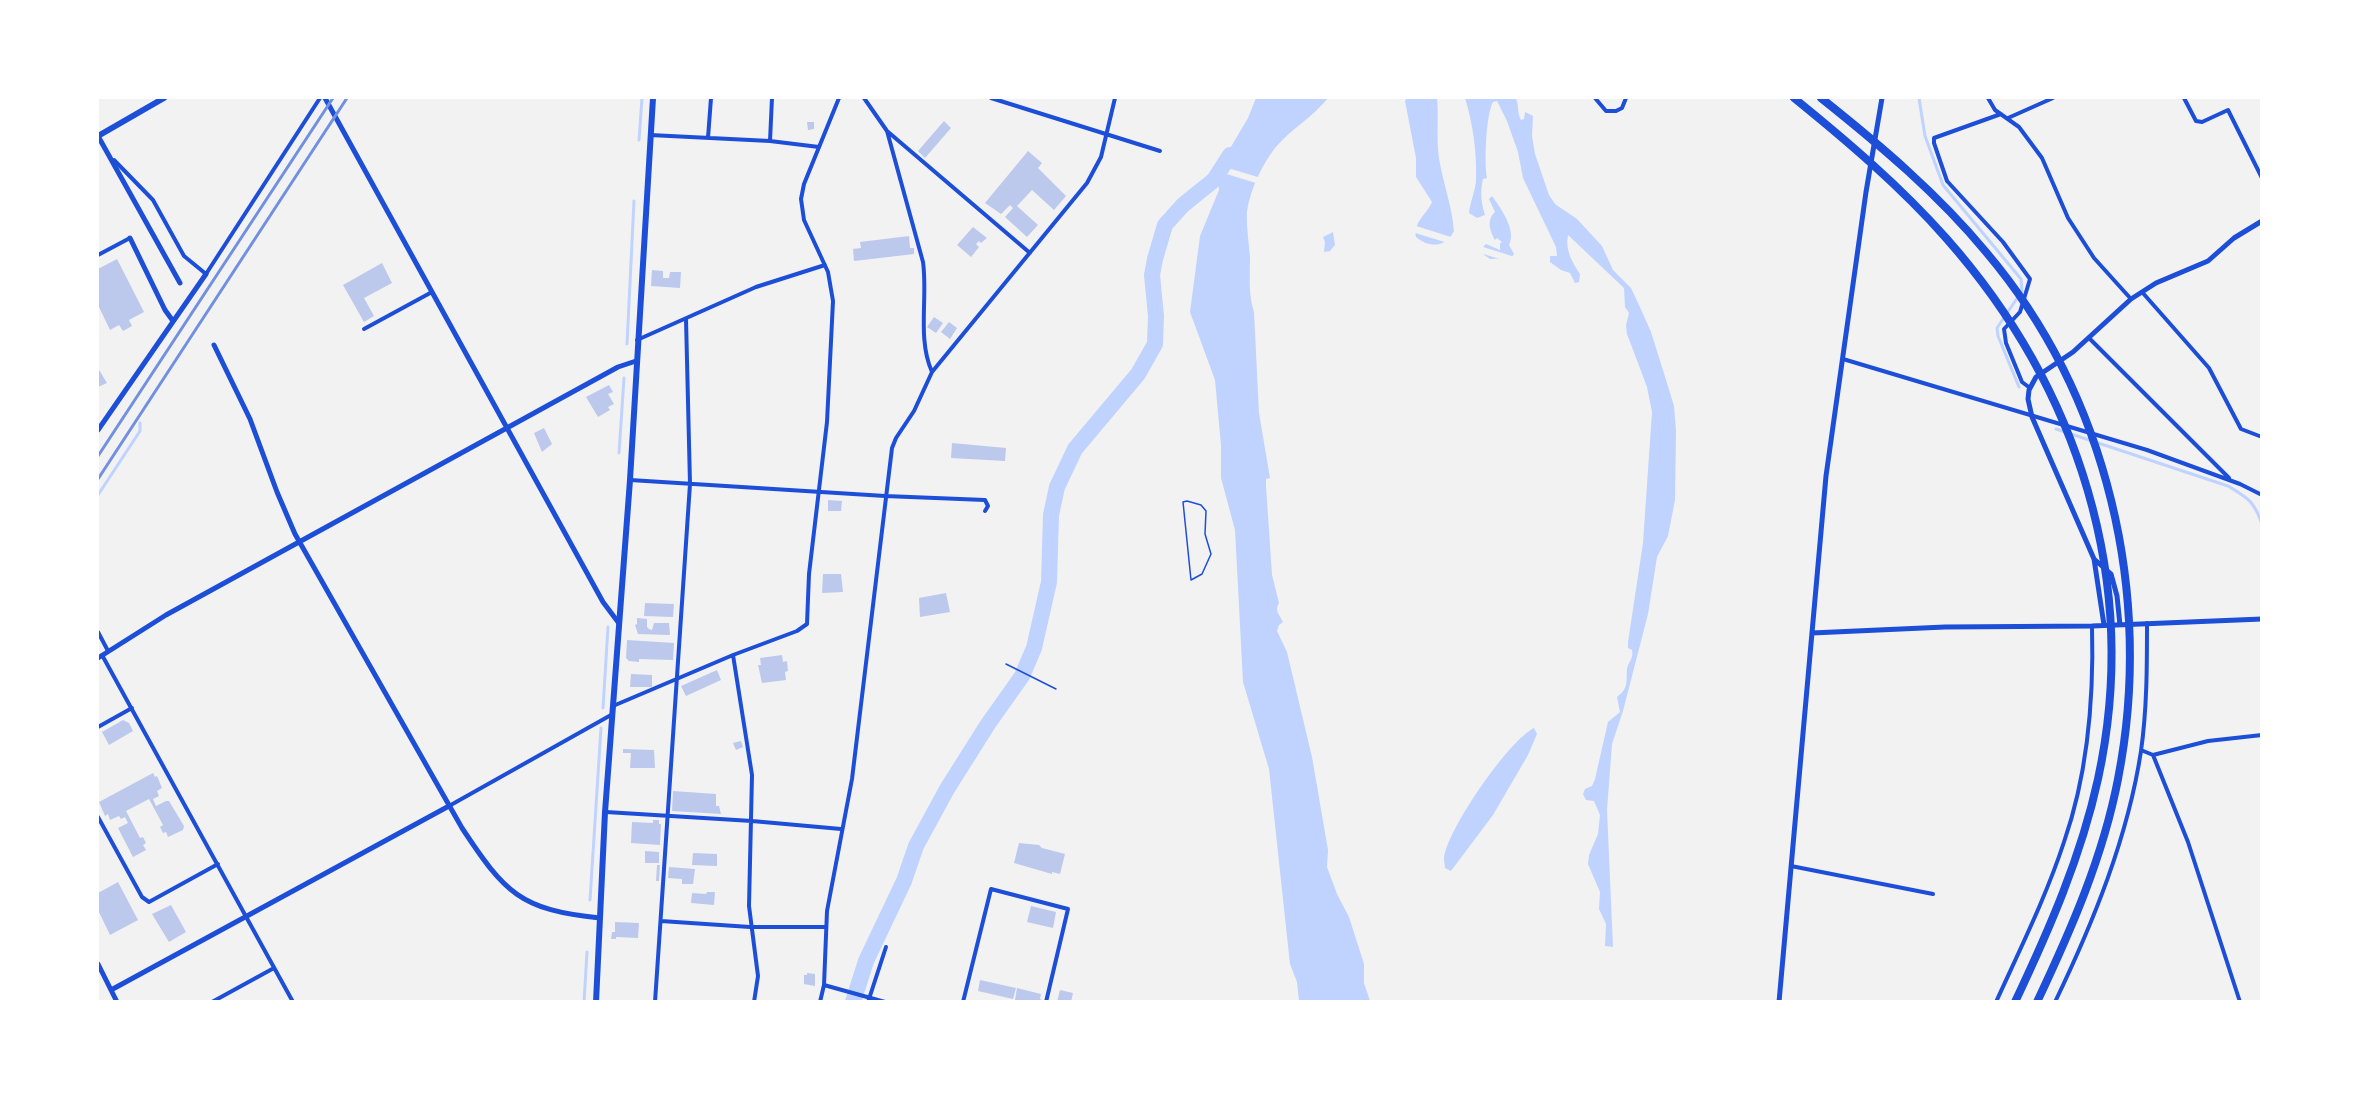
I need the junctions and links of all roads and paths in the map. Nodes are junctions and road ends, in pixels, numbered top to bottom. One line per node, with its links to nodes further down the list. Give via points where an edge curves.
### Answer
1 (164, 98): 24 (main road)
2 (320, 98): 36 (street)
3 (325, 98): 38 (street)
4 (652, 98): 23 (main road)
5 (711, 98): 25 (street)
6 (772, 98): 26 (street)
7 (839, 98): 27 (street)
8 (864, 98): 21 (street)
9 (991, 98): 22 (street)
10 (1115, 98): 22 (street)
11 (1595, 98): 12 (street, via 1606,111 1616,111)
12 (1626, 98)
13 (1794, 98): 117 (highway, via 1915,205 1996,300 2057,405 2095,519 2110,634 2103,751 2074,863)
14 (1821, 98): 118 (highway, via 1928,190 2013,287 2076,396 2111,500 2130,631 2130,690 2123,752 2093,871)
15 (1882, 98): 47 (street)
16 (1988, 98): 19 (street)
17 (2053, 98): 20 (street)
18 (2184, 98): 30 (street, via 2196,121 2228,110)
19 (2001, 114): 20 (street); 50 (street, via 1934,138 1934,143 1947,181 2003,242 2030,279 2020,312 2004,329 2022,382)
20 (2008, 118): 40 (street, via 2042,158 2068,218 2094,258)
21 (887, 131): 33 (street); 49 (street, via 923,262 926,357)
22 (1108, 134): 28 (street); 33 (street, via 1087,183)
23 (650, 135): 25 (street); 45 (main road)
24 (98, 136): 29 (street)
25 (708, 138): 26 (street)
26 (770, 141): 27 (street)
27 (819, 147): 35 (street, via 804,184 801,210)
28 (1160, 151)
29 (109, 155): 36 (street, via 153,200 184,256); 37 (street)
30 (2262, 178)
31 (2262, 221): 39 (street, via 2234,238 2208,261)
32 (130, 238): 34 (street); 42 (street)
33 (1030, 252): 49 (street)
34 (98, 255)
35 (825, 265): 41 (street, via 756,287); 58 (street, via 833,301)
36 (206, 273): 42 (street)
37 (180, 283)
38 (432, 292): 43 (street); 52 (street)
39 (2142, 292): 40 (street); 54 (street, via 2210,368 2241,429)
40 (2131, 299): 44 (street)
41 (686, 319): 45 (street); 57 (street)
42 (173, 321): 53 (street)
43 (364, 329)
44 (2090, 339): 50 (street, via 2036,377); 56 (street)
45 (637, 340): 48 (main road)
46 (214, 345): 63 (street, via 250,419)
47 (1843, 358): 51 (street); 72 (street, via 1826,476)
48 (636, 361): 52 (street); 55 (main road)
49 (932, 372): 60 (street, via 896,438)
50 (2030, 388): 51 (street)
51 (2032, 417): 56 (street, via 2147,450); 64 (street)
52 (506, 426): 63 (street); 66 (street, via 606,609)
53 (98, 430)
54 (2262, 438)
55 (630, 480): 57 (street); 66 (main road)
56 (2232, 481): 59 (street)
57 (690, 484): 58 (street); 76 (street)
58 (819, 492): 60 (street); 74 (street, via 807,624)
59 (2262, 495)
60 (885, 496): 62 (street, via 985,500); 90 (street, via 854,771)
61 (1183, 502): 61 (path, via 1190,501 1206,511 1205,534 1211,554 1202,574 1191,580)
62 (985, 511)
63 (300, 541): 73 (street, via 166,615); 85 (street)
64 (2094, 559): 68 (street); 69 (street, via 2111,574)
65 (2262, 619): 67 (street)
66 (618, 622): 78 (main road)
67 (2146, 622): 69 (street); 83 (street, via 2146,699)
68 (2104, 625): 69 (street); 70 (street)
69 (2120, 625)
70 (2092, 626): 72 (street); 116 (street, via 2090,726 2078,792 2048,886)
71 (98, 632): 73 (street)
72 (1812, 633): 92 (street)
73 (103, 655): 79 (street)
74 (734, 655): 76 (street); 89 (street, via 751,763)
75 (1006, 664): 77 (path)
76 (676, 680): 78 (street); 88 (street)
77 (1056, 689)
78 (612, 706): 80 (main road)
79 (132, 708): 81 (street); 91 (street)
80 (611, 715): 85 (street); 86 (main road)
81 (98, 727)
82 (2262, 735): 84 (street, via 2208,741)
83 (2141, 750): 84 (street); 119 (street, via 2121,835 2101,894)
84 (2153, 755): 120 (street, via 2188,842)
85 (449, 806): 94 (street); 95 (street, via 477,852 511,890 542,908)
86 (605, 812): 88 (street); 95 (main road)
87 (98, 817): 91 (street, via 142,897 149,902)
88 (667, 817): 89 (street); 96 (street)
89 (752, 821): 90 (street); 97 (street)
90 (841, 829): 98 (street)
91 (218, 864): 94 (street)
92 (1791, 866): 93 (street); 115 (street)
93 (1933, 894)
94 (247, 915): 101 (street); 103 (street)
95 (600, 918): 108 (main road)
96 (661, 921): 97 (street); 109 (street)
97 (750, 927): 98 (street); 110 (street, via 758,976)
98 (826, 927): 102 (street)
99 (886, 947): 104 (street)
100 (98, 964): 103 (street)
101 (274, 968): 106 (street); 107 (street)
102 (824, 985): 104 (street); 111 (street)
103 (111, 990): 105 (street)
104 (870, 999): 112 (street)
105 (117, 1002)
106 (212, 1002)
107 (293, 1002)
108 (596, 1002)
109 (655, 1002)
110 (753, 1002)
111 (820, 1002)
112 (885, 1002)
113 (963, 1002): 114 (street, via 991,889 1068,909)
114 (1046, 1002)
115 (1779, 1002)
116 (1996, 1002)
117 (2015, 1002)
118 (2037, 1002)
119 (2055, 1002)
120 (2240, 1002)

